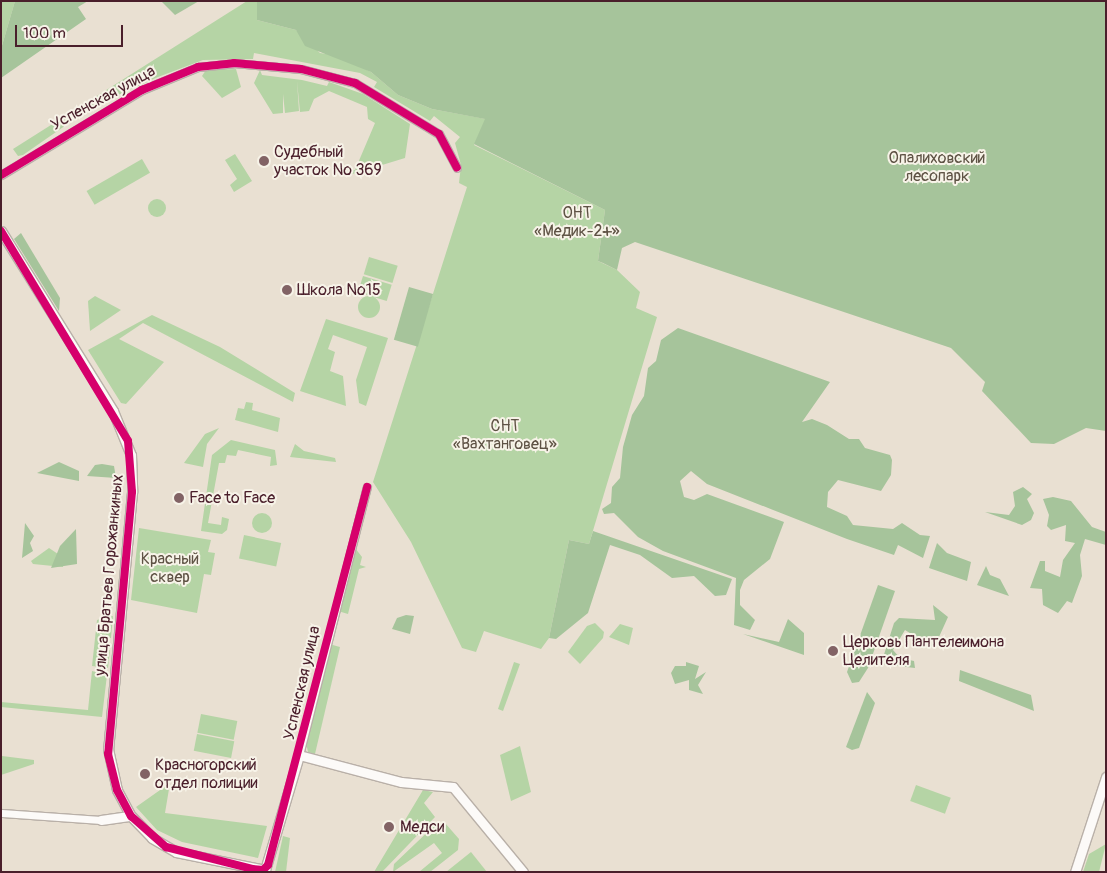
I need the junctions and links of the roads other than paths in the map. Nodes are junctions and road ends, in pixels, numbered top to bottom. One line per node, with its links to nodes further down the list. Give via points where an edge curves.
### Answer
1 (457, 168): 2 (street, Успенская улица, via 439,134 355,83 293,68 221,63 186,71 121,101)
2 (1, 175)
3 (1, 232): 8 (street, улица Братьев Горожанкиных, via 113,411 131,454 132,492 108,754 117,790)
4 (367, 487): 5 (street, Успенская улица)
5 (299, 755): 10 (street, Успенская улица, via 268,865 263,870); 11 (street, via 400,782 453,787)
6 (1106, 777): 12 (street)
7 (1, 813): 9 (street)
8 (131, 816): 9 (street); 10 (street, улица Братьев Горожанкиных, via 170,849)
9 (101, 820)
10 (252, 870)
11 (524, 872)
12 (1075, 872)

